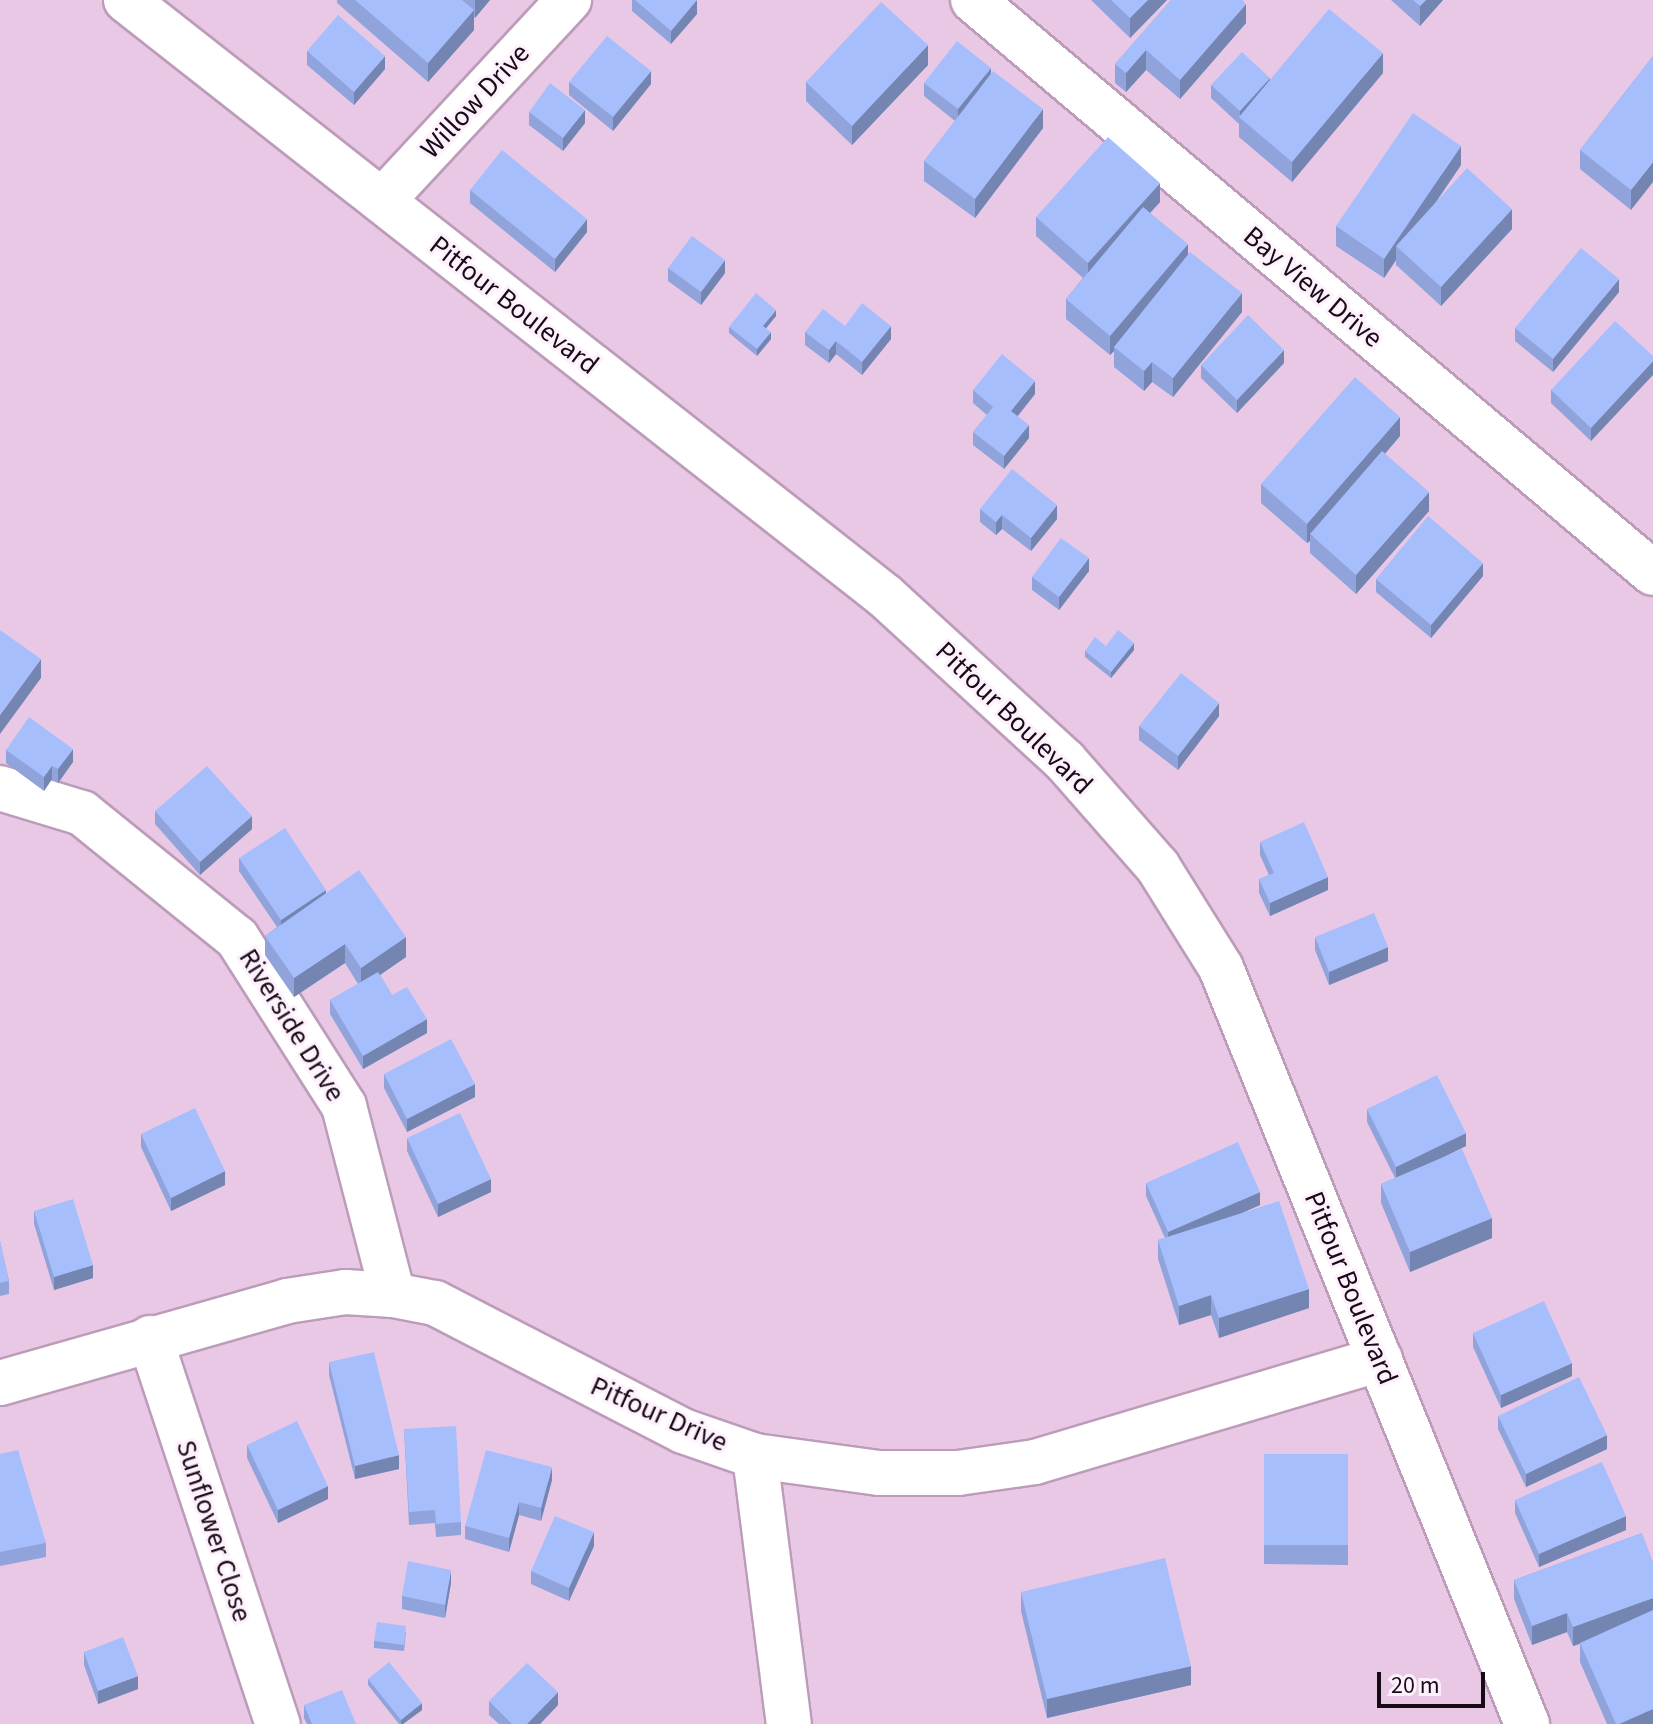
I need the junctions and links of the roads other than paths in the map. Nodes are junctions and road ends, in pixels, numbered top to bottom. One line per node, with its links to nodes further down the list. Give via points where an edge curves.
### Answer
1 (126, 0): 4 (street, Pitfour Boulevard)
2 (569, 0): 4 (street, Willow Drive)
3 (973, 0): 5 (street, Bay View Drive)
4 (382, 201): 9 (street, Pitfour Boulevard, via 885,596 1065,761 1158,867 1221,968)
5 (1653, 573)
6 (0, 788): 7 (street, Riverside Drive, via 82,813 237,938 344,1106)
7 (393, 1295): 8 (street, Pitfour Drive, via 345,1292 287,1301); 11 (street, Pitfour Drive, via 435,1303 683,1431)
8 (150, 1338): 10 (street, Pitfour Drive); 12 (street, Sunflower Close)
9 (1380, 1359): 11 (street, Pitfour Drive, via 1035,1462 958,1473 879,1473); 14 (street, Pitfour Boulevard)
10 (0, 1383)
11 (755, 1456): 13 (street)
12 (278, 1724)
13 (789, 1724)
14 (1527, 1724)

